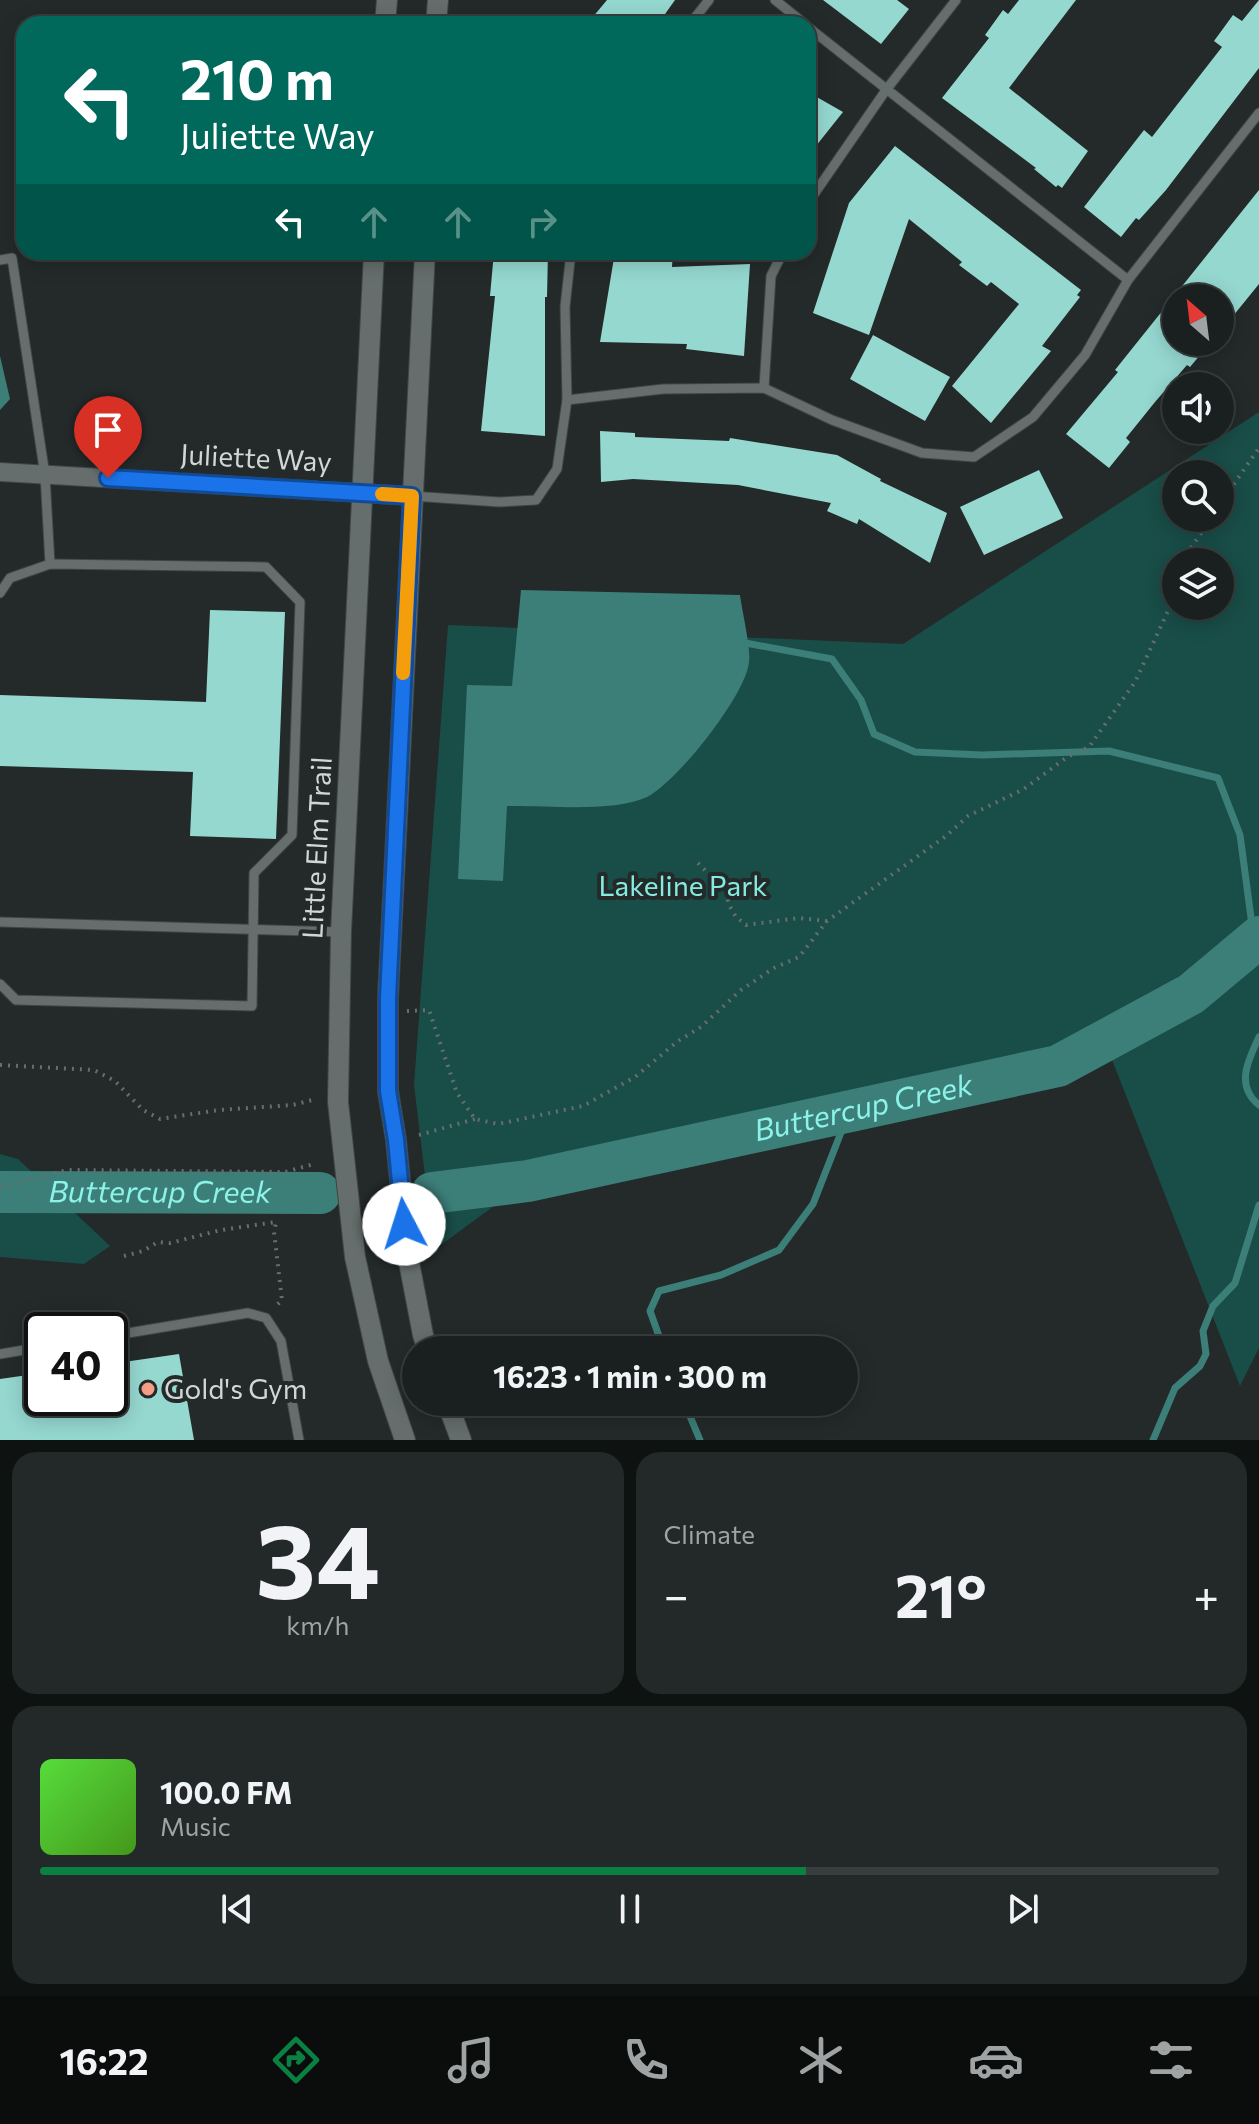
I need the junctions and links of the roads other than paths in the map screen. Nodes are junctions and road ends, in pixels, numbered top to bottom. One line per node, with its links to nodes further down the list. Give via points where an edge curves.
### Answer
1 (709, 0): 4 (lane)
2 (775, 0): 5 (lane)
3 (956, 0): 7 (lane)
4 (696, 16)
5 (795, 16)
6 (816, 33): 7 (lane)
7 (886, 90): 9 (lane); 15 (lane)
8 (1259, 113): 15 (lane)
9 (816, 191)
10 (0, 260): 19 (lane, via 12,258)
11 (374, 260): 20 (street, Little Elm Trail)
12 (425, 260): 21 (street)
13 (570, 260): 17 (lane, via 565,307)
14 (779, 260): 16 (lane, via 771,276)
15 (1128, 280): 16 (lane, via 1085,355 1033,417 974,457 922,453)
16 (764, 388): 17 (lane, via 663,389)
17 (567, 400): 21 (lane, via 557,469 536,500)
18 (0, 472): 19 (street, Juliette Way)
19 (45, 475): 20 (street, Juliette Way); 22 (lane)
20 (362, 492): 21 (street, Juliette Way); 26 (street, Little Elm Trail)
21 (412, 496): 29 (street, via 388,1091 407,1252)
22 (50, 564): 23 (lane, via 10,578); 25 (lane, via 266,567 300,602 292,835 254,873)
23 (0, 593)
24 (0, 922): 25 (lane)
25 (253, 929): 26 (lane); 27 (lane, via 252,1006 16,1000)
26 (341, 932): 34 (street, Little Elm Trail, via 338,1102 355,1257 378,1361)
27 (0, 984)
28 (128, 1333): 33 (lane, via 248,1313 266,1318 281,1341)
29 (425, 1336)
30 (24, 1350): 31 (lane)
31 (0, 1354)
32 (452, 1416): 35 (street)
33 (299, 1440)
34 (405, 1440)
35 (461, 1440)

